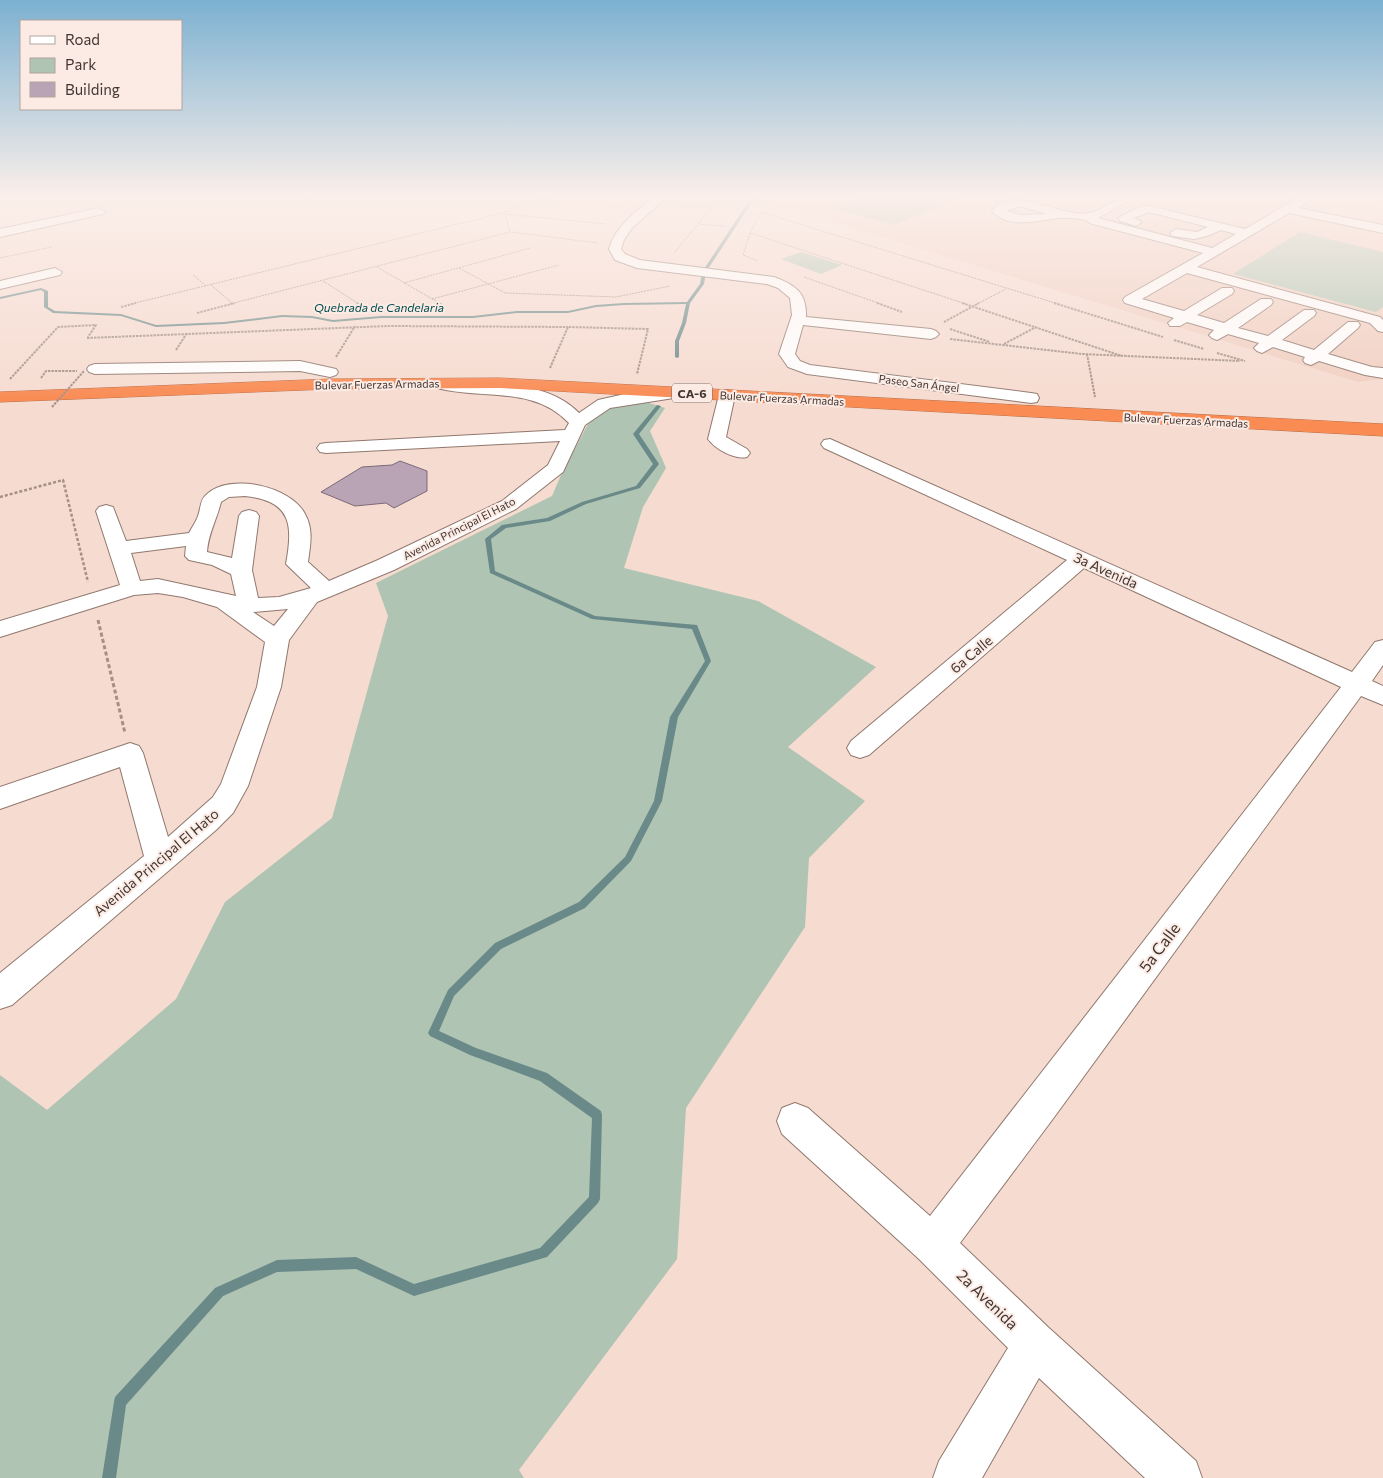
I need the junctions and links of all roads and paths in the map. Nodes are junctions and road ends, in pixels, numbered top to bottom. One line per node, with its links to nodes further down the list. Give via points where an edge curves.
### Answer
1 (297, 264): 22 (path)
2 (385, 264): 10 (path)
3 (473, 264): 12 (path)
4 (645, 264): 11 (street, Paseo San Ángel)
5 (666, 264): 11 (path)
6 (845, 264): 40 (path)
7 (929, 264): 45 (path)
8 (1199, 264): 15 (street)
9 (559, 265): 20 (path)
10 (377, 266): 17 (path); 19 (path)
11 (665, 267): 13 (street, Paseo San Ángel)
12 (459, 268): 19 (path); 20 (path)
13 (691, 270): 20 (path, via 669,287 616,297 505,293); 34 (street, Paseo San Ángel, via 769,280 789,289 797,297)
14 (55, 272): 21 (street)
15 (1187, 274): 24 (street); 35 (street, via 1130,300); 36 (street)
16 (193, 275): 23 (path)
17 (323, 280): 27 (path); 28 (path)
18 (810, 280): 31 (path)
19 (404, 283): 25 (path)
20 (489, 284): 25 (path)
21 (0, 285)
22 (211, 285): 23 (path); 27 (path)
23 (206, 286): 30 (path)
24 (1227, 291): 26 (street); 35 (street)
25 (432, 300): 29 (path)
26 (1266, 302): 33 (street); 42 (street)
27 (233, 304): 32 (path)
28 (360, 305)
29 (444, 306)
30 (121, 307)
31 (902, 312)
32 (197, 313)
33 (1309, 313): 37 (street); 48 (street)
34 (798, 320): 43 (street); 53 (street, Paseo San Ángel, via 787,354 794,364)
35 (1180, 320): 42 (street)
36 (1380, 320)
37 (1353, 325): 44 (street); 51 (street)
38 (355, 326): 39 (path); 56 (path); 62 (path, via 87,338 96,325 58,327)
39 (568, 327): 57 (path); 59 (path, via 648,329)
40 (1037, 327): 47 (path); 50 (path)
41 (947, 328): 47 (path)
42 (1221, 333): 48 (street)
43 (931, 334)
44 (1383, 334)
45 (1164, 337)
46 (1173, 340): 50 (path, via 1245,361)
47 (1003, 345): 49 (path)
48 (1266, 346): 51 (street)
49 (1087, 354): 50 (path); 66 (path)
50 (1122, 356)
51 (1313, 358): 58 (street)
52 (1383, 361): 58 (street)
53 (808, 368): 61 (street); 65 (street, Paseo San Ángel)
54 (90, 370): 55 (path); 56 (street, via 300,366); 67 (path, bridge)
55 (46, 371)
56 (330, 372): 57 (highway, Bulevar Fuerzas Armadas / CA-6); 62 (highway, Bulevar Fuerzas Armadas / CA-6)
57 (548, 373): 59 (highway, Bulevar Fuerzas Armadas / CA-6)
58 (1377, 373)
59 (636, 377): 61 (highway, Bulevar Fuerzas Armadas / CA-6)
60 (430, 383): 62 (highway, Bulevar Fuerzas Armadas / CA-6); 63 (highway, Bulevar Fuerzas Armadas / CA-6, via 500,383); 69 (street, via 525,392 563,406)
61 (799, 387): 65 (highway, Bulevar Fuerzas Armadas / CA-6)
62 (2, 389)
63 (680, 392): 64 (highway, Bulevar Fuerzas Armadas / CA-6); 69 (street, via 611,401)
64 (727, 395): 70 (highway, Bulevar Fuerzas Armadas / CA-6); 73 (street, via 717,439)
65 (1031, 398): 66 (highway, Bulevar Fuerzas Armadas / CA-6)
66 (1096, 402): 68 (highway, Bulevar Fuerzas Armadas / CA-6)
67 (52, 407)
68 (1383, 414)
69 (575, 428): 72 (street); 82 (street, Avenida Principal El Hato, via 556,468 509,505 386,565)
70 (1383, 430)
71 (830, 444): 79 (street, 3a Avenida)
72 (326, 448)
73 (742, 453)
74 (0, 497): 83 (path, via 62,480)
75 (106, 512): 78 (street)
76 (249, 516): 80 (lane)
77 (197, 538): 78 (street); 80 (street, via 196,556 218,560); 82 (street, via 212,500 224,492 257,490 286,500 299,521 301,541 297,564)
78 (119, 548): 81 (street)
79 (1082, 559): 89 (street, 3a Avenida); 90 (street, 6a Calle)
80 (241, 570): 85 (street)
81 (132, 588): 83 (street, Avenida Principal El Hato); 84 (street, Avenida Principal El Hato, via 158,586)
82 (317, 594): 85 (street, Avenida Principal El Hato, via 278,604); 87 (street, Avenida Principal El Hato)
83 (93, 600): 86 (street, Avenida Principal El Hato); 91 (path)
84 (223, 602): 85 (street, Avenida Principal El Hato); 87 (street, Avenida Principal El Hato)
85 (249, 605)
86 (0, 628)
87 (277, 639): 93 (street, Avenida Principal El Hato, via 268,687 234,786 224,805)
88 (1383, 648): 89 (street, 5a Calle)
89 (1369, 689): 96 (street, 5a Calle)
90 (860, 748)
91 (130, 753): 92 (street); 93 (street)
92 (0, 798)
93 (160, 860): 94 (street, Avenida Principal El Hato)
94 (0, 994)
95 (795, 1121): 96 (street, 2a Avenida)
96 (933, 1245): 97 (street, 2a Avenida)
97 (1034, 1344): 98 (street); 99 (street, 2a Avenida)
98 (956, 1478)
99 (1179, 1478)

